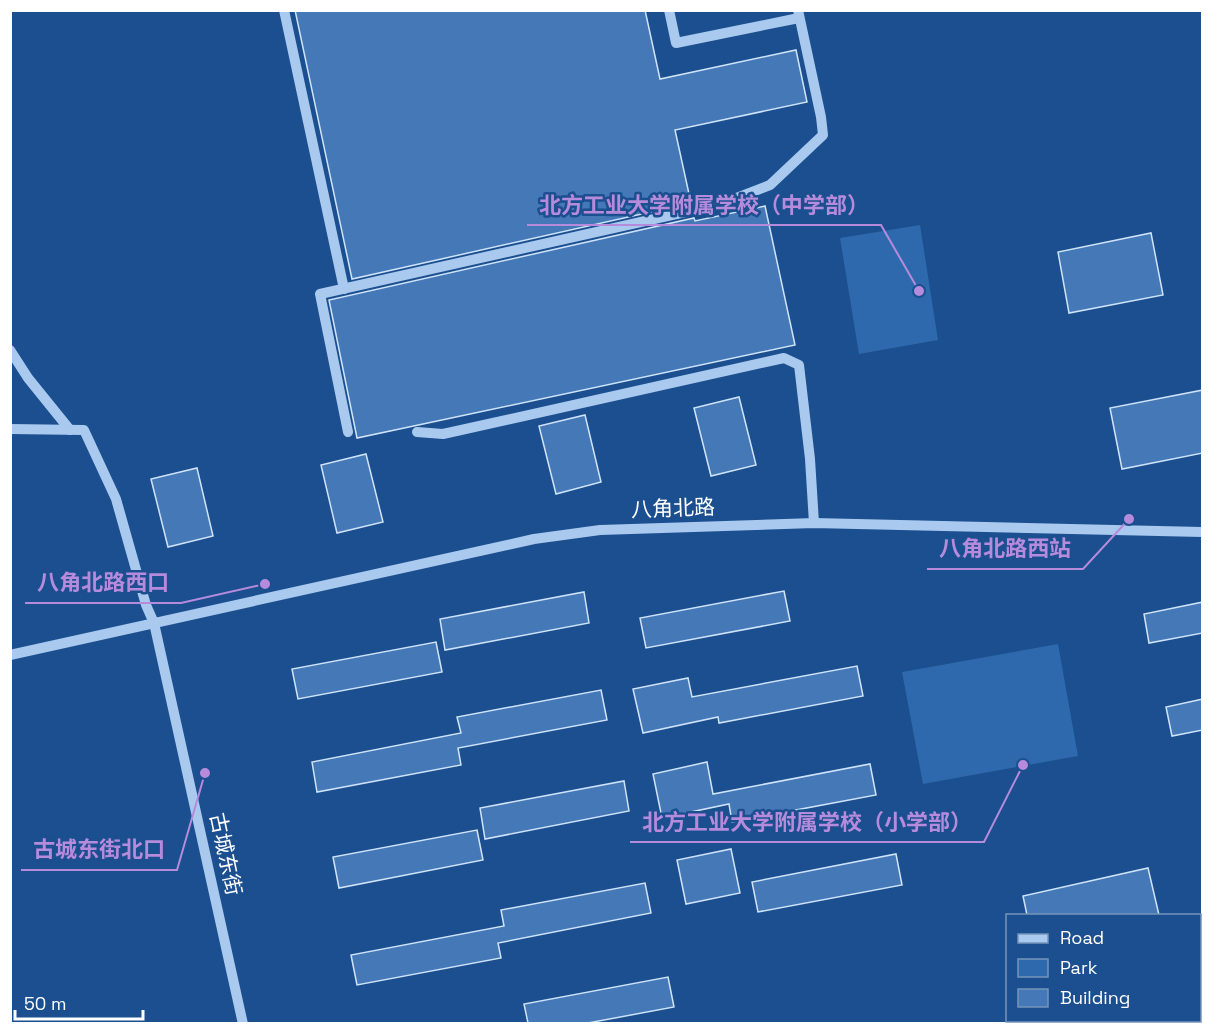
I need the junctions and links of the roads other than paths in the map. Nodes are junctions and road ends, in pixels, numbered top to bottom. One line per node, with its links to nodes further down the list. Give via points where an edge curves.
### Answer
1 (284, 10): 4 (street)
2 (669, 10): 3 (street, via 676,43)
3 (798, 14): 4 (street, via 823,135 770,184 721,204)
4 (344, 289): 8 (street, via 320,294)
5 (10, 350): 7 (street)
6 (10, 429): 7 (street)
7 (70, 430): 12 (street, 古城东街, via 84,430 116,499)
8 (348, 432)
9 (417, 432): 10 (street, via 443,434 784,358 799,365)
10 (814, 523): 11 (street, 八角北路); 12 (street, 八角北路, via 600,530 534,539)
11 (1203, 532)
12 (154, 623): 13 (street, 八角北路); 14 (street, 古城东街)
13 (10, 655)
14 (243, 1023)

